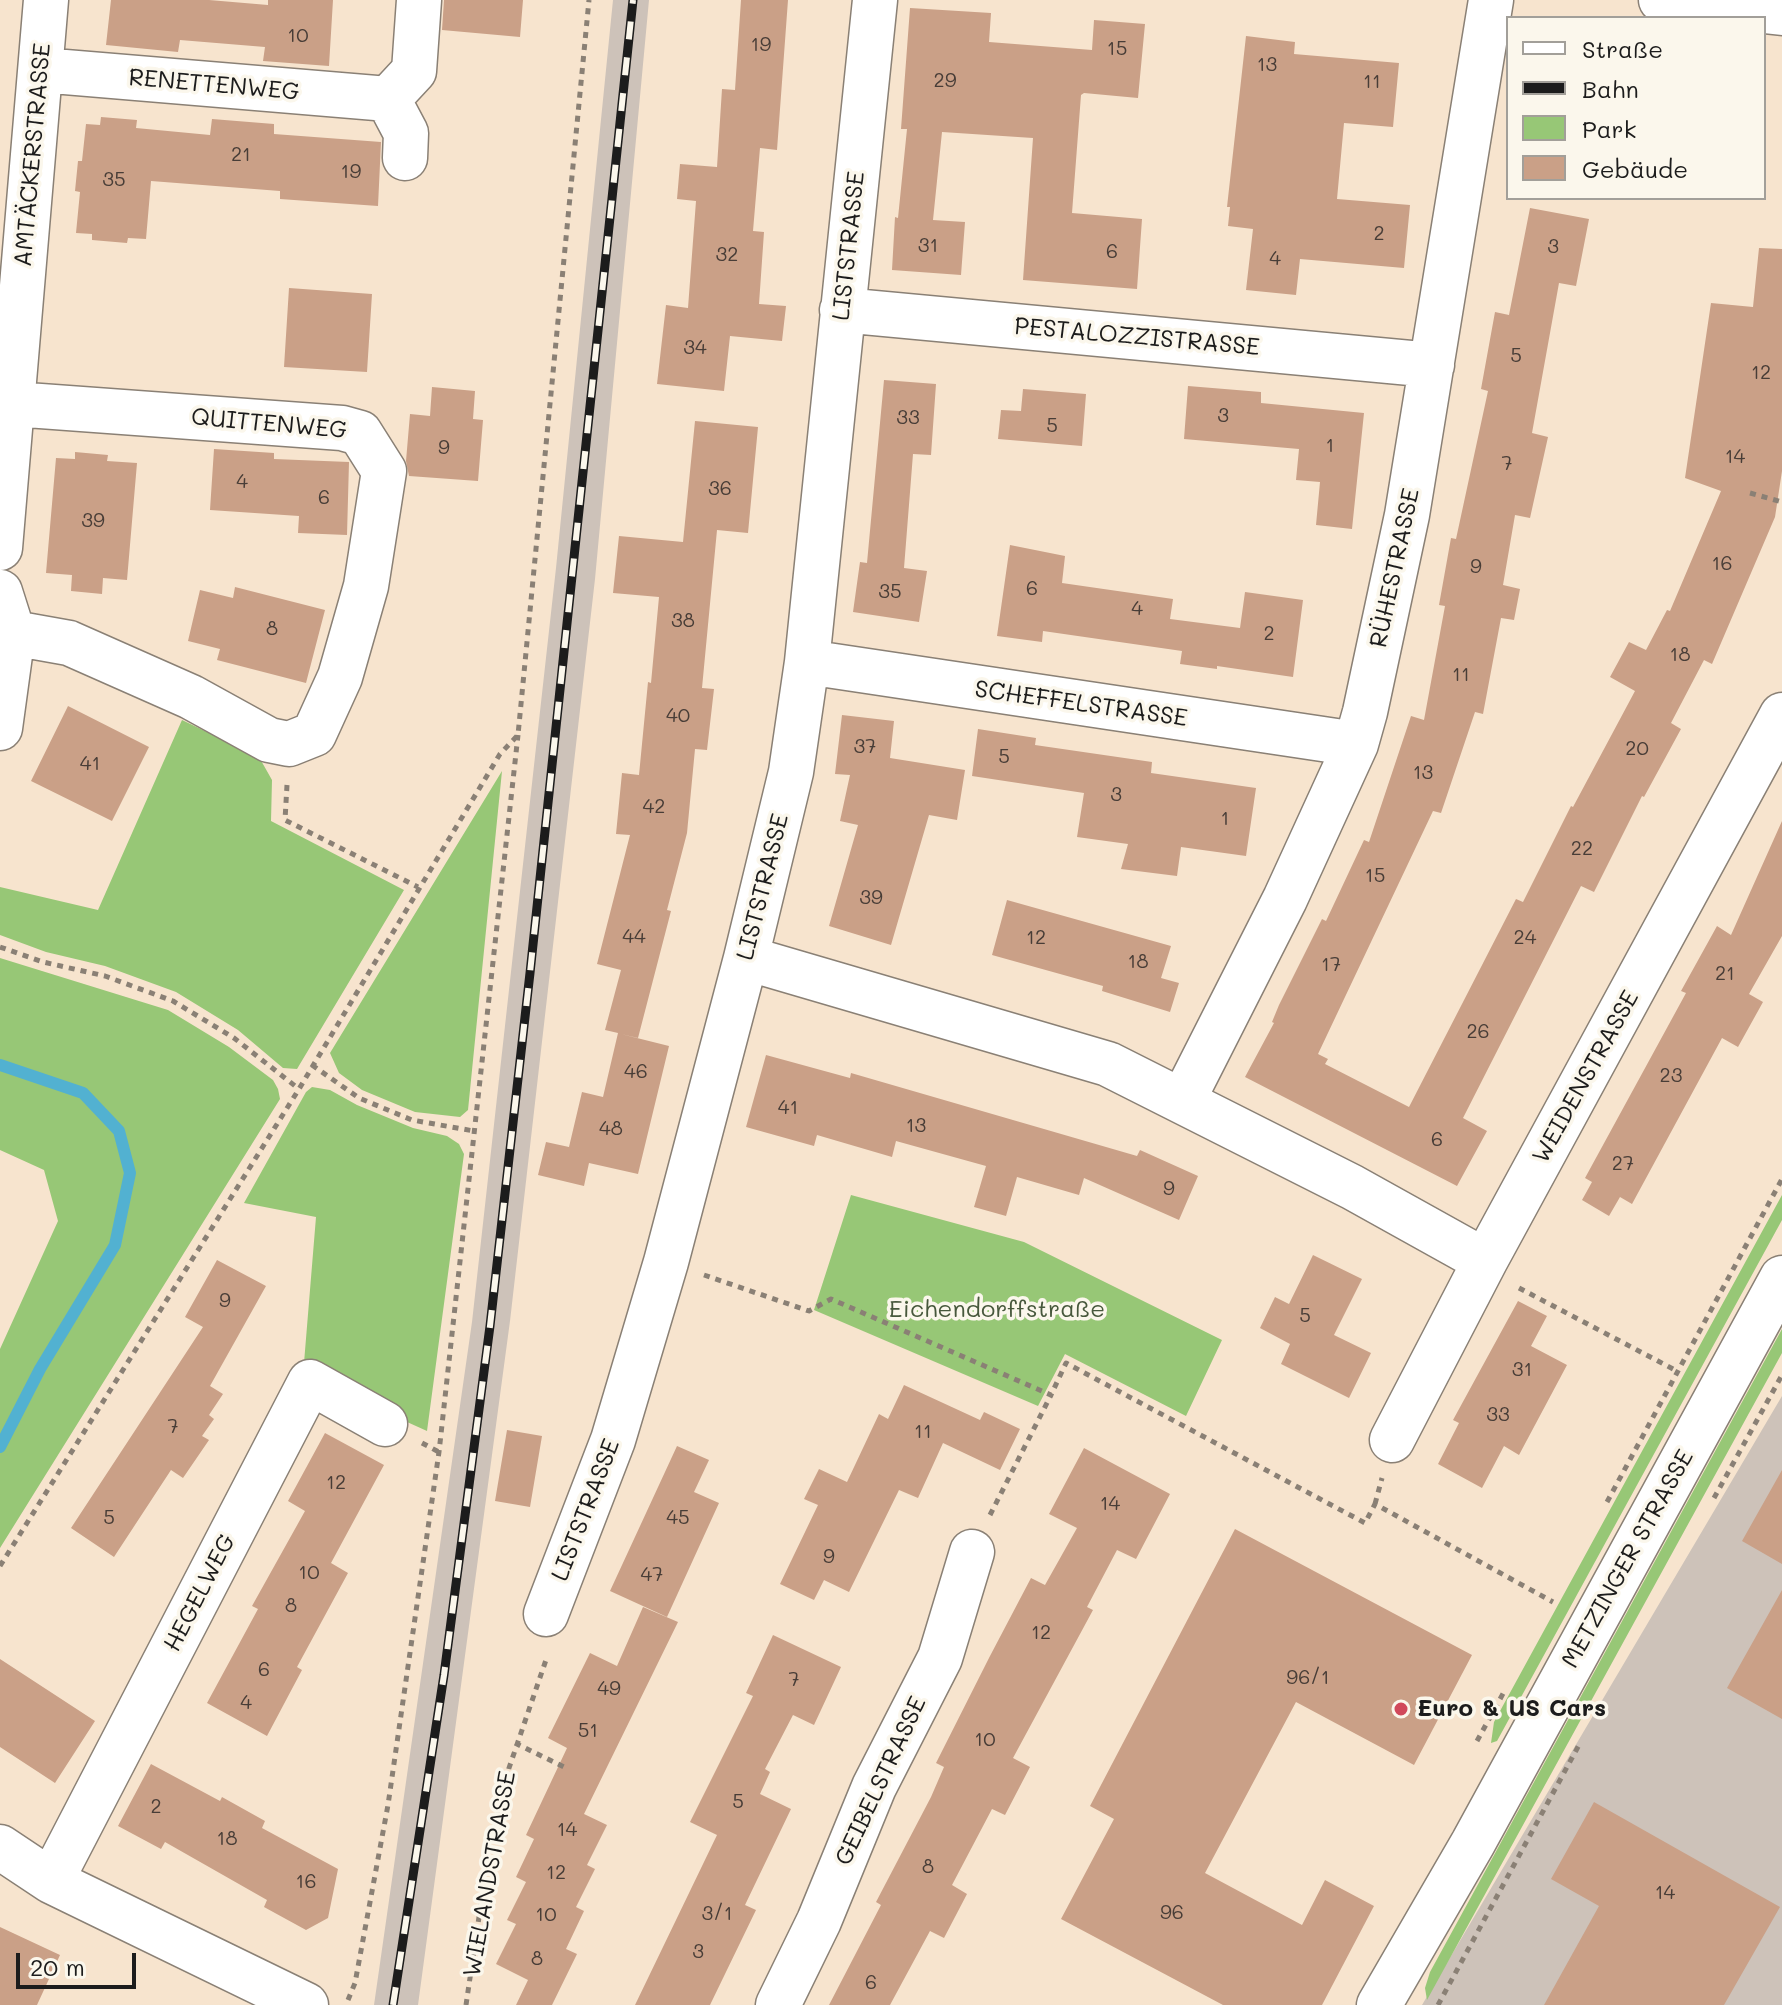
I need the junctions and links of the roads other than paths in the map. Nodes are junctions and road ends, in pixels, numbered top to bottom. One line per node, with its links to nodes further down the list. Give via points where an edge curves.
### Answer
1 (46, 0): 7 (street, AMTÄCKERSTRASSE)
2 (419, 0): 8 (street, via 414,71)
3 (875, 0): 11 (street, LISTSTRASSE)
4 (1491, 0): 12 (street, RÜHESTRASSE)
5 (1661, 0): 6 (street)
6 (1782, 13)
7 (41, 70): 8 (street, RENETTENWEG); 10 (street, AMTÄCKERSTRASSE)
8 (388, 99): 9 (street, via 406,133)
9 (405, 158)
10 (13, 215): 13 (street, AMTÄCKERSTRASSE)
11 (842, 310): 12 (street, PESTALOZZISTRASSE); 16 (street, LISTSTRASSE)
12 (1432, 365): 19 (street, RÜHESTRASSE, via 1407,515)
13 (13, 404): 14 (street, AMTÄCKERSTRASSE); 15 (street, QUITTENWEG, via 342,428 360,433 384,471 366,586 340,677 314,734 289,744 269,740 191,697)
14 (0, 548)
15 (6, 612): 18 (street)
16 (807, 662): 19 (street, SCHEFFELSTRASSE); 20 (street, LISTSTRASSE, via 791,772)
17 (1782, 715): 22 (street, WEIDENSTRASSE)
18 (0, 728)
19 (1356, 744): 21 (street, RÜHESTRASSE)
20 (746, 958): 21 (street, via 1108,1064); 27 (street, LISTSTRASSE, via 613,1440)
21 (1183, 1100): 22 (street)
22 (1485, 1261): 25 (street, WEIDENSTRASSE)
23 (1782, 1278): 32 (street, METZINGER STRASSE)
24 (385, 1424): 29 (street, HEGELWEG, via 310,1382)
25 (1392, 1440)
26 (972, 1552): 31 (street, GEIBELSTRASSE, via 940,1658 874,1787)
27 (546, 1614)
28 (0, 1847): 29 (street)
29 (51, 1881): 30 (street)
30 (306, 2005)
31 (778, 2005)
32 (1379, 2005)

